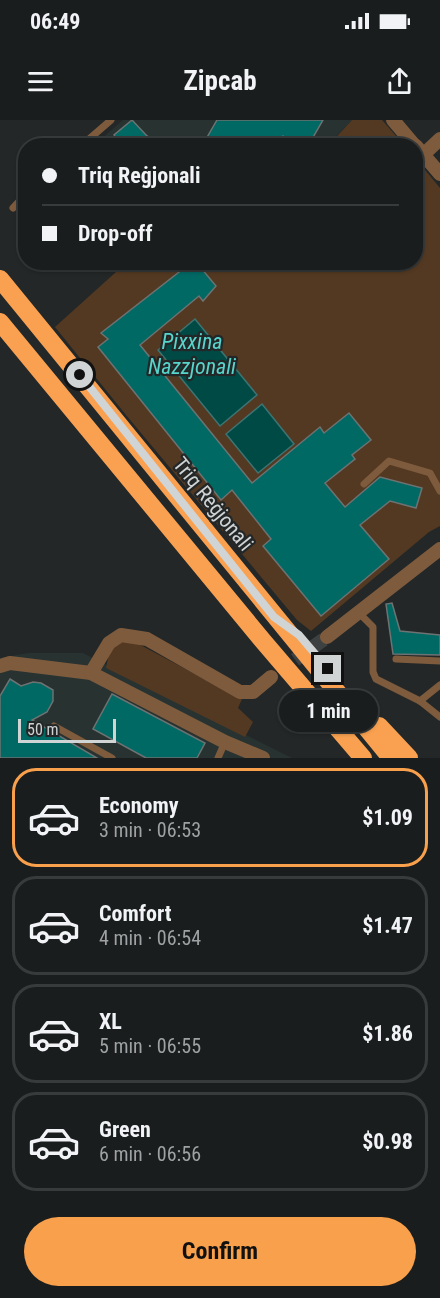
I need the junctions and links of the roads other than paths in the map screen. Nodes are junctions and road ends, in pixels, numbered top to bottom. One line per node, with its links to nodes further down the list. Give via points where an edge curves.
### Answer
1 (111, 120): 3 (lane)
2 (393, 120): 4 (street)
3 (90, 138)
4 (409, 138)
5 (440, 139): 6 (street)
6 (423, 147)
7 (423, 155): 8 (street)
8 (440, 174)
9 (18, 203): 10 (lane)
10 (14, 208)
11 (2, 279): 35 (highway, Triq Reġjonali, via 274,617)
12 (0, 322): 18 (highway)
13 (364, 484): 14 (lane, via 389,461 430,473)
14 (440, 491)
15 (440, 549): 16 (street)
16 (358, 612): 17 (street); 25 (lane, via 373,627 376,679)
17 (327, 637)
18 (263, 641): 33 (highway); 34 (highway)
19 (396, 659): 20 (lane)
20 (440, 661)
21 (0, 666): 22 (street, via 10,663)
22 (91, 673): 23 (street, via 109,644 121,635 147,639 240,692 253,692); 29 (street)
23 (271, 677)
24 (440, 685): 25 (lane)
25 (420, 701): 26 (lane)
26 (436, 710): 27 (lane)
27 (440, 717)
28 (54, 726): 30 (lane)
29 (225, 742): 31 (lane); 32 (street)
30 (112, 758)
31 (218, 758)
32 (263, 758)
33 (347, 758)
34 (363, 758)
35 (406, 758)

